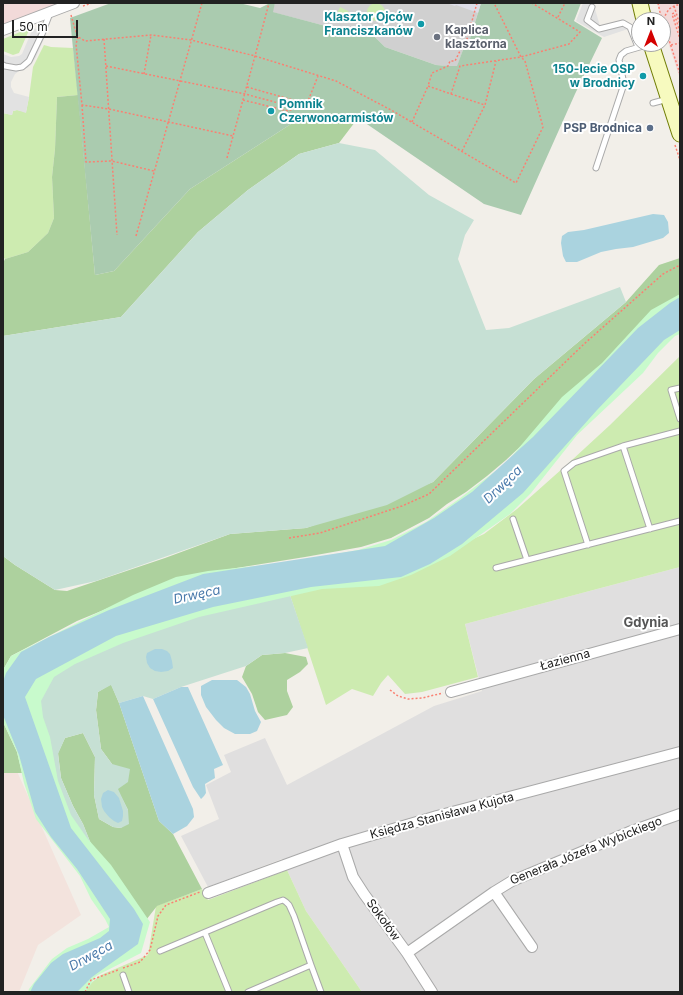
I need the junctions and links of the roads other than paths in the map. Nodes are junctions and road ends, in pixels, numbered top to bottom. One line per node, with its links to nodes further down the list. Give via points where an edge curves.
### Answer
1 (72, 7): 3 (street)
2 (592, 7): 4 (lane, via 587,20 599,29 623,23)
3 (50, 12): 5 (street); 9 (lane, via 29,60 22,67)
4 (631, 28)
5 (3, 30)
6 (631, 50): 13 (lane, via 621,55 619,60 624,84)
7 (650, 52): 10 (main road)
8 (667, 52): 10 (main road)
9 (3, 65)
10 (675, 100): 11 (lane); 12 (main road)
11 (653, 103)
12 (680, 134)
13 (596, 168)
14 (680, 388): 15 (lane, via 671,390)
15 (680, 419)
16 (680, 431): 17 (lane)
17 (623, 446): 20 (lane); 21 (lane, via 574,463 564,471)
18 (513, 519): 22 (lane)
19 (680, 521): 20 (lane)
20 (650, 529): 21 (lane)
21 (588, 545): 22 (lane)
22 (528, 560): 23 (lane)
23 (496, 568)
24 (680, 629): 25 (street, Łazienna)
25 (451, 692)
26 (680, 752): 28 (street, Księdza Stanisława Kujota, via 437,816)
27 (680, 814): 30 (street, Generała Józefa Wybickiego, via 595,846 512,881)
28 (342, 844): 29 (street, Księdza Stanisława Kujota); 34 (street, Sokołów, via 353,877)
29 (205, 892)
30 (494, 892): 32 (street, Generała Józefa Wybickiego); 34 (street, Generała Józefa Wybickiego)
31 (205, 933): 33 (lane); 35 (lane, via 283,900 289,905 294,916); 38 (lane)
32 (532, 947)
33 (160, 951)
34 (407, 953): 41 (street, Sokołów)
35 (311, 966): 39 (lane); 40 (lane)
36 (123, 975): 37 (lane)
37 (129, 992)
38 (229, 992)
39 (248, 992)
40 (321, 992)
41 (432, 992)

